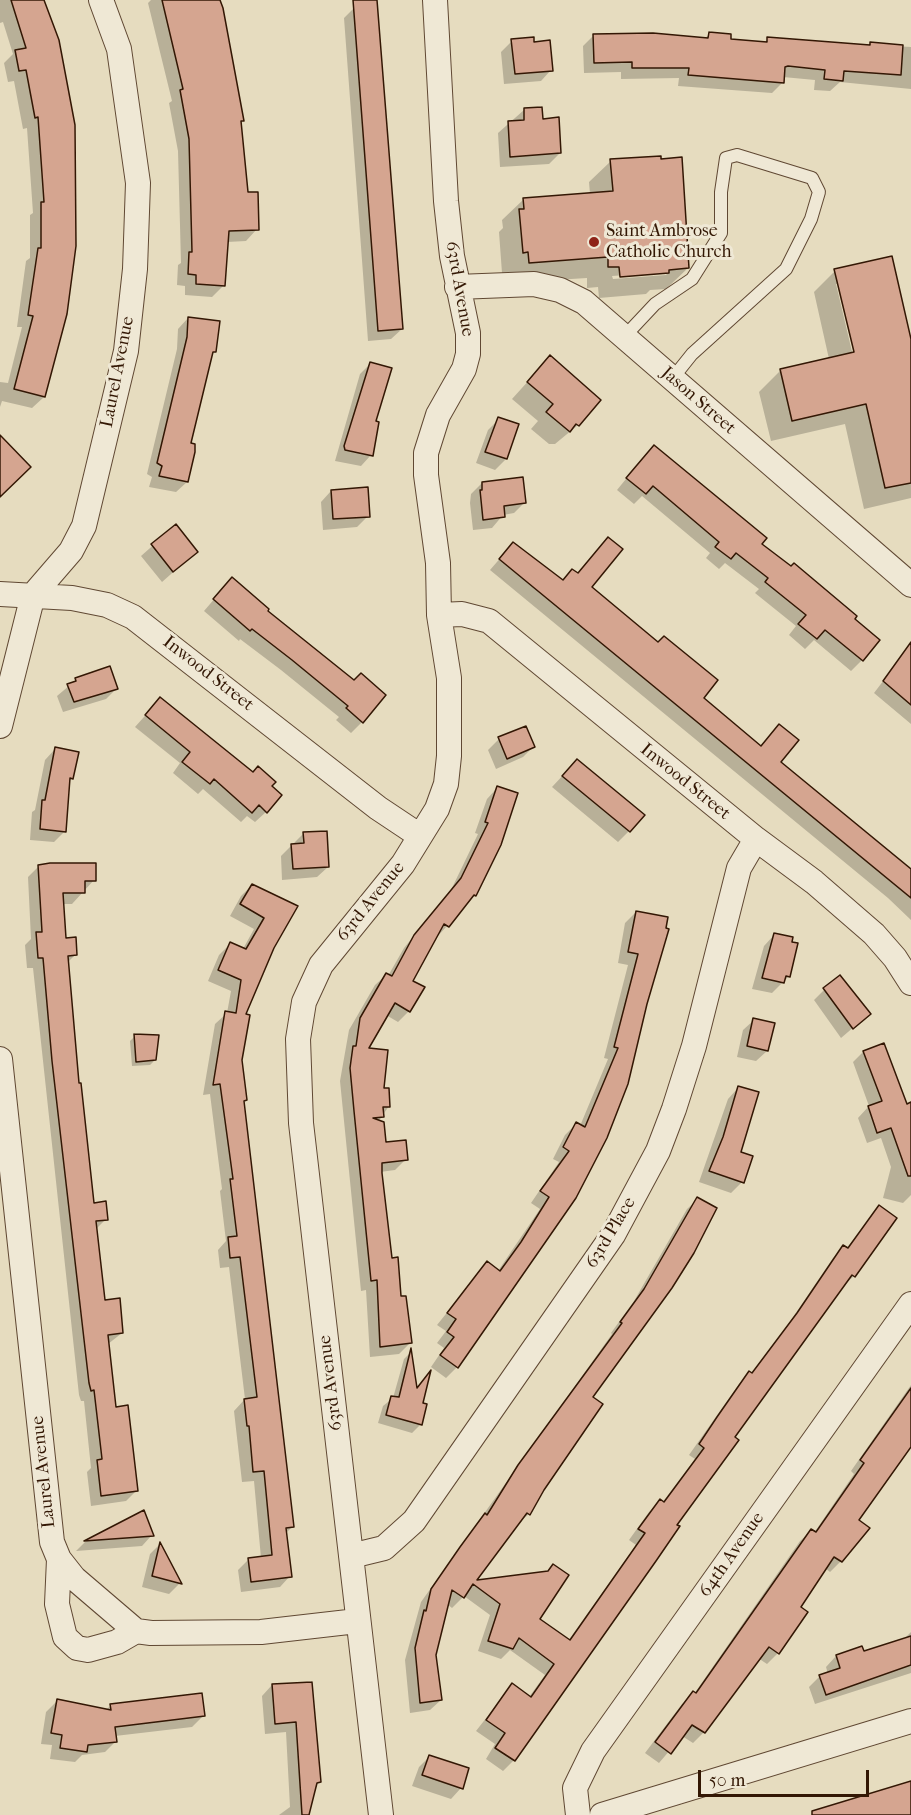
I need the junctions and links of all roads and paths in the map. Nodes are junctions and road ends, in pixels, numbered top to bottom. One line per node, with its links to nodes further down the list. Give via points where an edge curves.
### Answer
1 (102, 0): 8 (street, Laurel Avenue, via 119,49 138,183 135,269 126,351 84,526 71,551)
2 (435, 0): 3 (street, 63rd Avenue, via 446,201)
3 (457, 287): 4 (street, Jason Street, via 524,284 560,290 584,302); 9 (street, 63rd Avenue, via 468,333 468,354 464,369 438,415 426,453 438,563)
4 (624, 338): 5 (street, Jason Street); 5 (lane, via 655,304 692,279 721,233 726,158 737,155 812,178 819,192 811,219 786,269 692,354)
5 (672, 379): 6 (street, Jason Street)
6 (910, 582)
7 (0, 594): 8 (street, Inwood Street)
8 (33, 595): 10 (street, Laurel Avenue); 11 (street, Inwood Street, via 107,605 133,617 378,808)
9 (439, 615): 11 (street, 63rd Avenue, via 449,678 449,756 446,784 437,809); 12 (street, Inwood Street, via 462,614 489,621)
10 (0, 726)
11 (420, 836): 16 (street, 63rd Avenue, via 403,864 321,965 304,1002 298,1040 301,1123)
12 (756, 839): 13 (street, Inwood Street, via 874,934); 16 (street, 63rd Place, via 739,868 674,1109 658,1151 613,1236 414,1521 384,1548)
13 (911, 983)
14 (0, 1059): 17 (street, Laurel Avenue, via 47,1506 52,1542)
15 (911, 1304): 22 (street, 64th Avenue, via 593,1751 575,1788)
16 (351, 1556): 18 (street, 63rd Avenue)
17 (59, 1559): 19 (street, Laurel Avenue, via 74,1578); 19 (street, via 57,1604 64,1637 77,1648 88,1650 117,1642)
18 (357, 1621): 19 (street, via 261,1632); 21 (street, 63rd Avenue)
19 (136, 1630)
20 (911, 1721): 23 (street)
21 (381, 1815)
22 (578, 1815)
23 (602, 1815)

